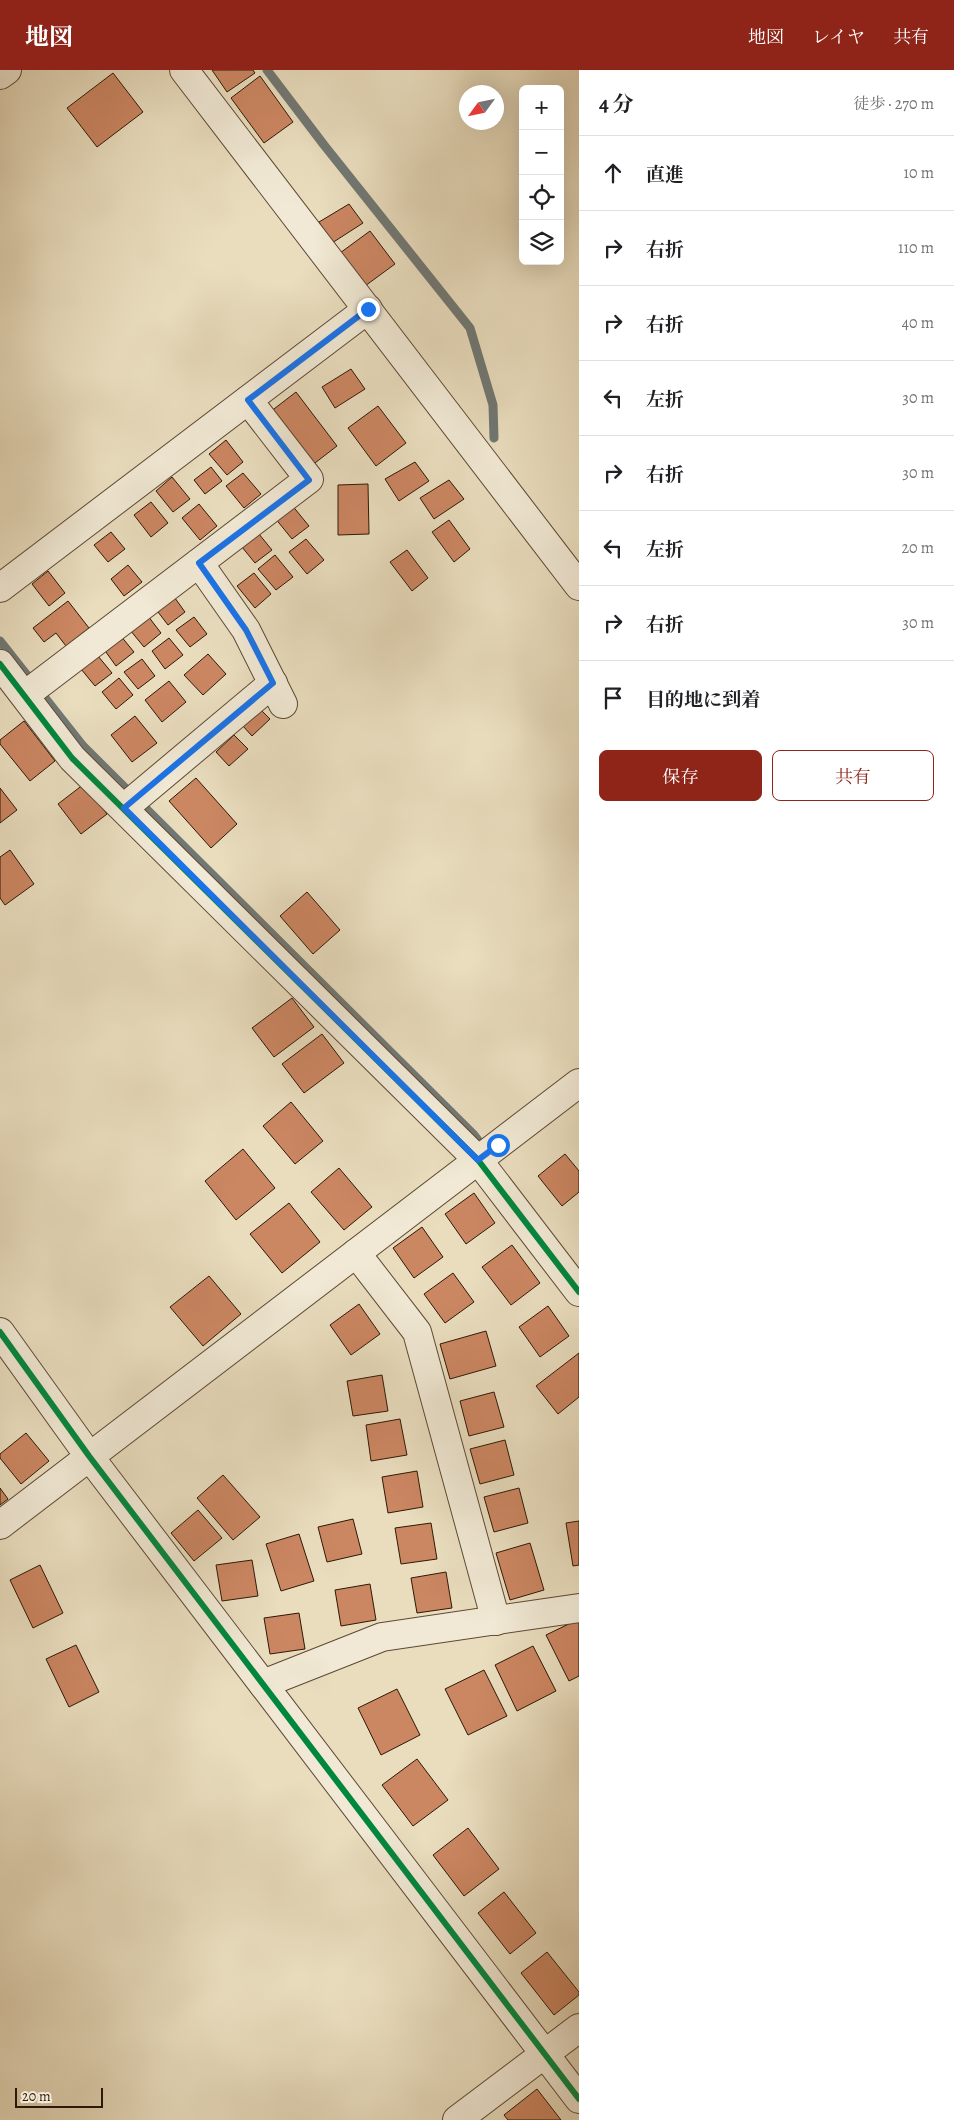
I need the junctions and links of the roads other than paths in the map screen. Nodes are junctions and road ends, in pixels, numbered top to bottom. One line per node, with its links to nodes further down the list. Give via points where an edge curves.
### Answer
1 (7, 70): 3 (street)
2 (184, 70): 4 (street)
3 (0, 76)
4 (368, 309): 5 (street); 7 (street)
5 (248, 400): 6 (street, via 309,480); 8 (street)
6 (199, 563): 10 (street); 11 (street, via 246,630 278,694)
7 (579, 586)
8 (0, 588)
9 (0, 664): 10 (street)
10 (32, 689): 11 (street, via 72,758)
11 (132, 802): 13 (street)
12 (579, 1083): 13 (street)
13 (485, 1154): 14 (street); 15 (street)
14 (356, 1252): 17 (street); 20 (street, via 417,1332)
15 (579, 1292)
16 (0, 1332): 17 (street)
17 (89, 1456): 18 (street); 21 (street)
18 (0, 1524)
19 (579, 1608): 20 (street)
20 (496, 1620): 21 (street, via 382,1637)
21 (263, 1684): 23 (street)
22 (579, 2028): 23 (street)
23 (544, 2054): 24 (street); 25 (street)
24 (579, 2099)
25 (457, 2120)

